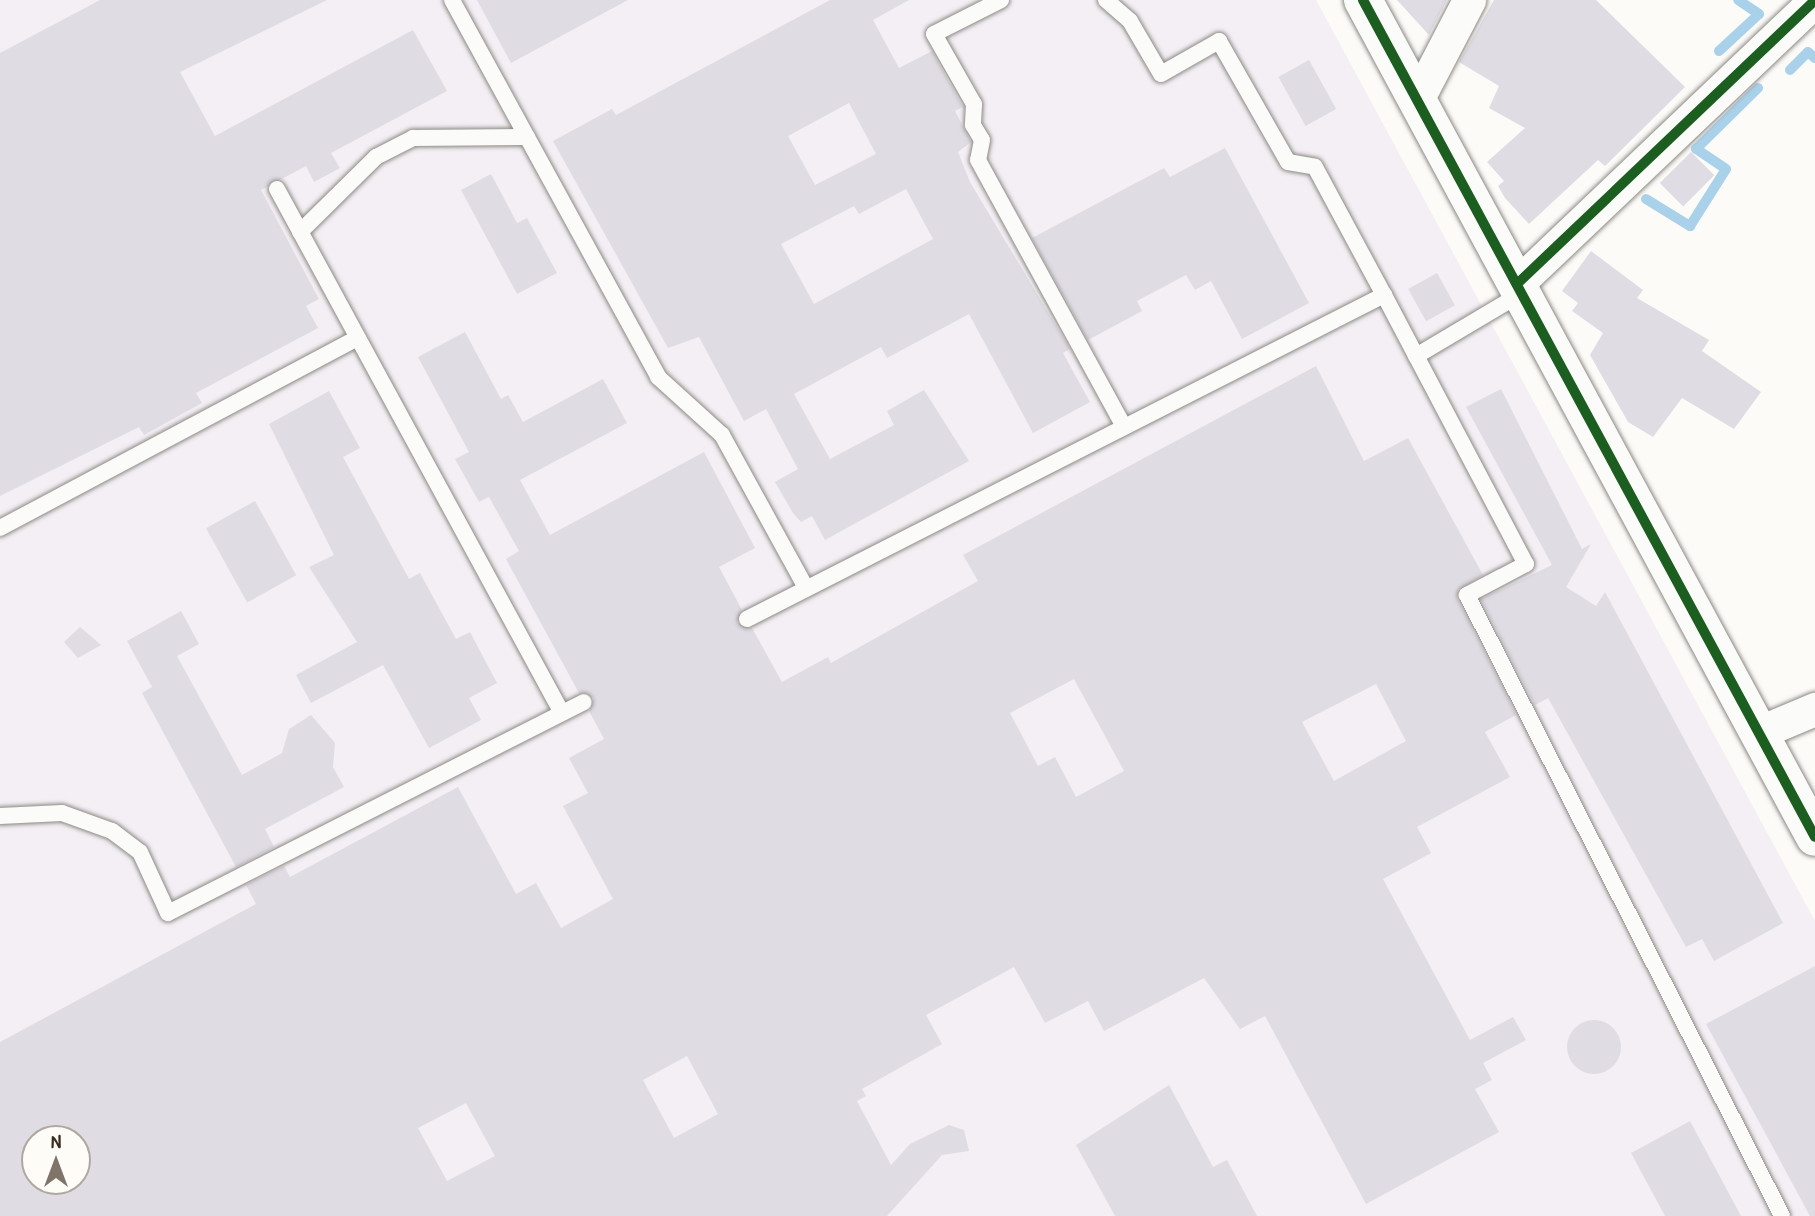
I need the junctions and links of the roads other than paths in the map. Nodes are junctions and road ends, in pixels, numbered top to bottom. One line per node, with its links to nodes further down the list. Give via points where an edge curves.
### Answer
1 (452, 0): 8 (lane)
2 (1001, 0): 15 (lane, via 934,34 974,104 973,125 982,140 978,160)
3 (1106, 0): 12 (lane, via 1130,21 1161,74 1219,41 1288,162 1315,167)
4 (1363, 0): 7 (street)
5 (1469, 0): 7 (street)
6 (1815, 0): 11 (street)
7 (1417, 100): 11 (street)
8 (527, 137): 10 (lane, via 413,138 376,157); 17 (lane, via 659,377 722,435)
9 (277, 189): 10 (lane)
10 (300, 232): 13 (lane)
11 (1519, 289): 14 (lane); 22 (street)
12 (1384, 295): 14 (lane); 15 (lane)
13 (358, 338): 16 (lane); 21 (lane)
14 (1416, 356): 25 (lane, via 1526,564 1467,595)
15 (1124, 427): 17 (lane)
16 (0, 528)
17 (806, 588): 18 (lane)
18 (747, 618)
19 (584, 702): 21 (lane)
20 (1815, 709): 22 (street)
21 (562, 713): 23 (lane, via 168,913 140,852 112,831 62,813)
22 (1760, 732): 24 (street)
23 (0, 816)
24 (1815, 837)
25 (1782, 1216)

